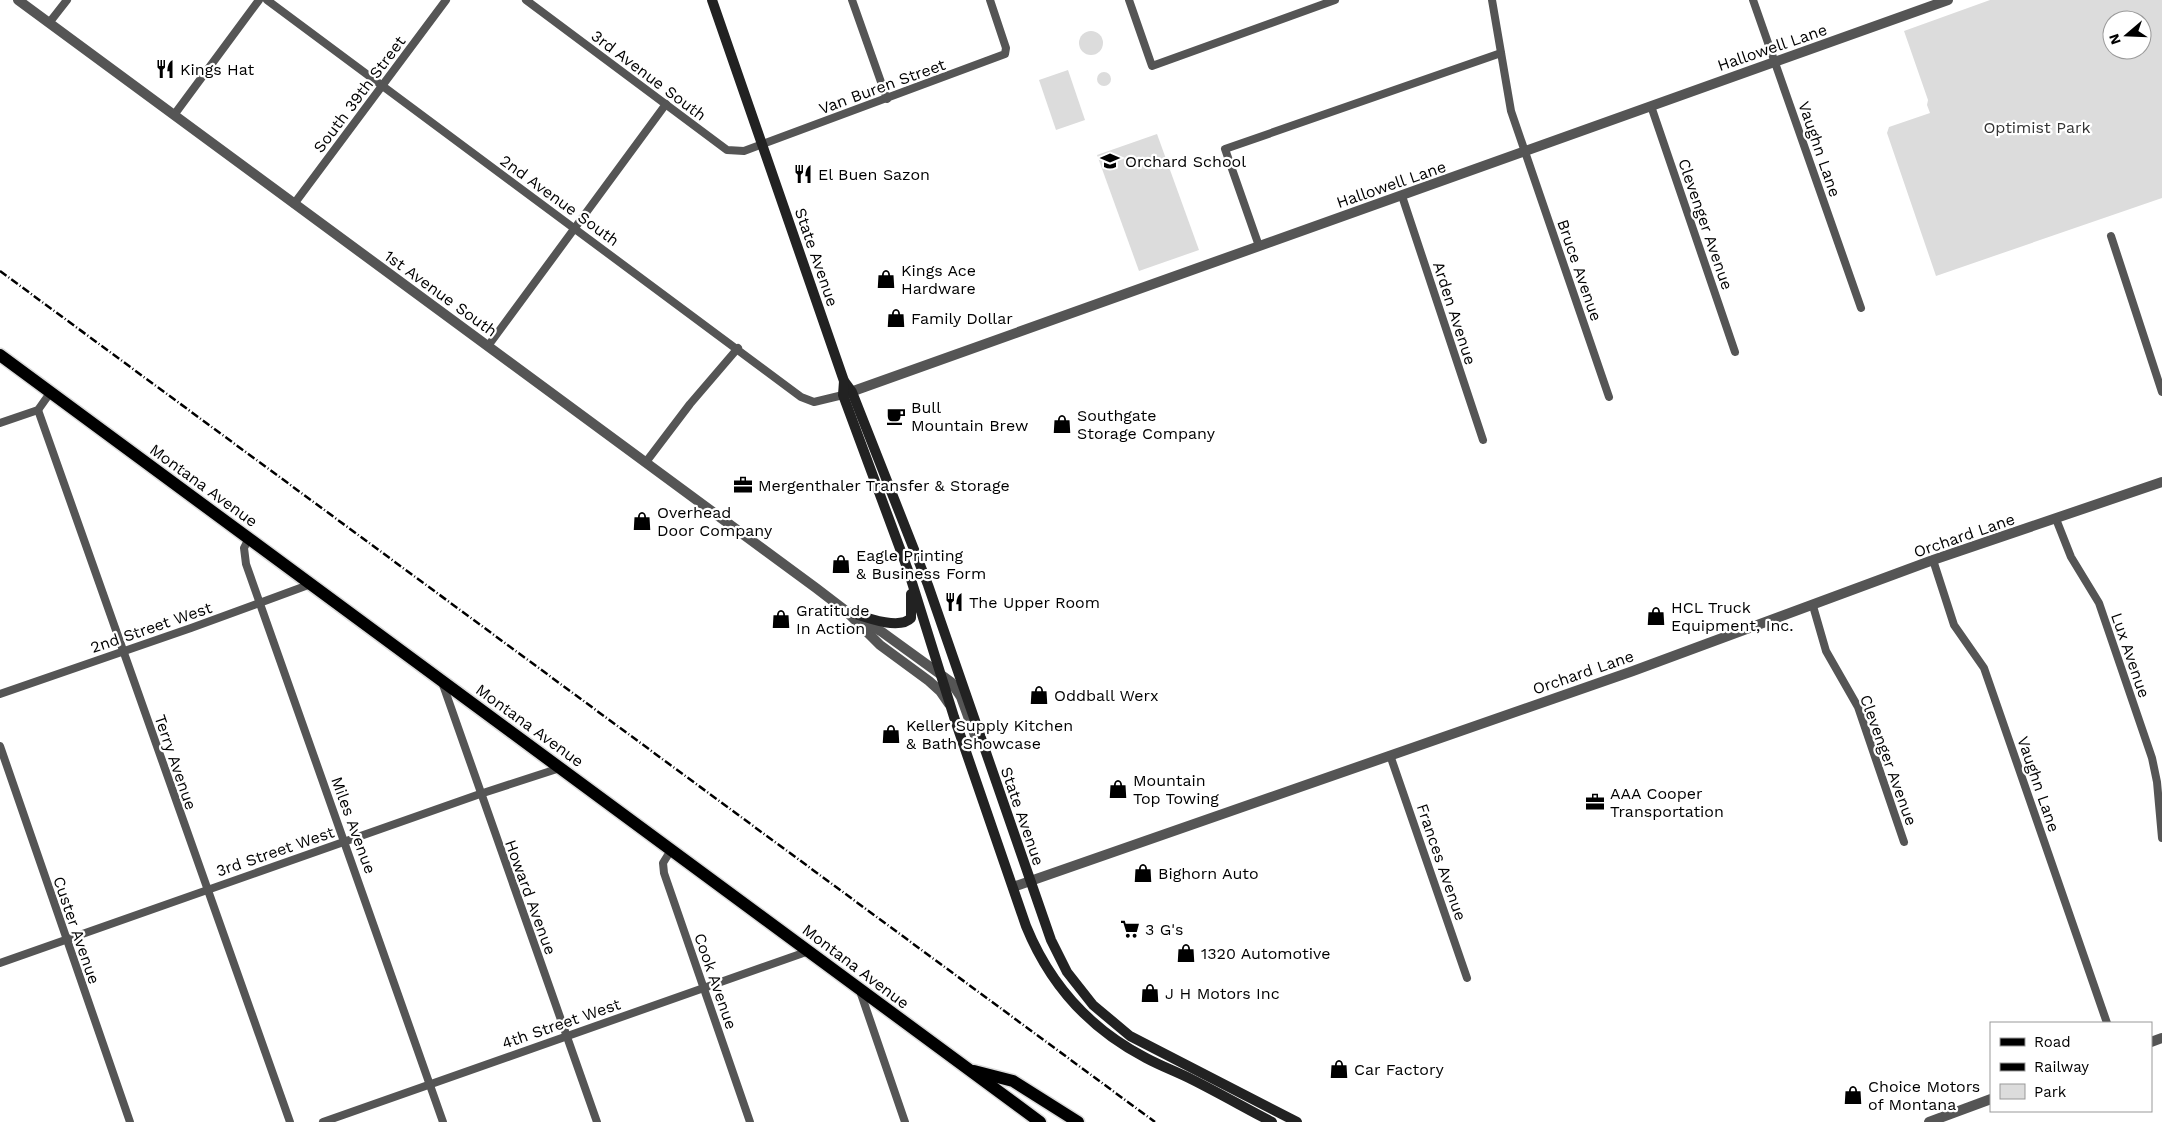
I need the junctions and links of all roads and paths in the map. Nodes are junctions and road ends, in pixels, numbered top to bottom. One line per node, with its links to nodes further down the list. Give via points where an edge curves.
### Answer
1 (18, 0): 15 (street, 1st Avenue South)
2 (67, 0): 15 (street)
3 (259, 0): 22 (street)
4 (267, 0): 18 (street, 2nd Avenue South)
5 (446, 0): 18 (street, South 39th Street)
6 (526, 0): 20 (street, 3rd Avenue South)
7 (712, 0): 23 (main road, State Avenue)
8 (852, 0): 19 (street)
9 (990, 0): 19 (street, Van Buren Street, via 1006,48 1005,54)
10 (1130, 0): 11 (street, via 1152,66)
11 (1335, 0)
12 (1492, 0): 16 (street, Bruce Avenue)
13 (1753, 0): 17 (street, Vaughn Lane)
14 (1948, 0): 17 (street, Hallowell Lane)
15 (49, 23): 22 (street, 1st Avenue South)
16 (1502, 53): 24 (street, Bruce Avenue, via 1511,111); 29 (street, via 1225,149)
17 (1775, 62): 21 (street, Hallowell Lane); 30 (street, Vaughn Lane)
18 (382, 85): 26 (street, South 39th Street); 27 (street, 2nd Avenue South)
19 (887, 99): 23 (street, Van Buren Street)
20 (666, 104): 23 (street, 3rd Avenue South, via 727,150 744,151); 27 (street)
21 (1651, 106): 24 (street, Hallowell Lane); 33 (street, Clevenger Avenue)
22 (174, 115): 26 (street, 1st Avenue South)
23 (761, 145): 37 (main road, State Avenue)
24 (1526, 151): 25 (street, Hallowell Lane); 38 (street, Bruce Avenue)
25 (1402, 196): 29 (street, Hallowell Lane); 41 (street, Arden Avenue)
26 (294, 204): 31 (street, 1st Avenue South)
27 (576, 228): 31 (street); 32 (street, 2nd Avenue South)
28 (2111, 236): 35 (street)
29 (1259, 246): 37 (street, Hallowell Lane)
30 (1861, 308)
31 (488, 346): 42 (street, 1st Avenue South)
32 (738, 348): 37 (street, 2nd Avenue South, via 801,397 814,402); 42 (street)
33 (1735, 352)
34 (0, 355): 36 (main road, Montana Avenue)
35 (2162, 392)
36 (50, 393): 39 (street); 45 (main road, Montana Avenue)
37 (847, 393): 47 (main road, State Avenue); 61 (main road, State Avenue, via 928,585)
38 (1609, 397)
39 (38, 410): 40 (street); 52 (street, Terry Avenue)
40 (0, 423)
41 (1483, 440)
42 (646, 462): 51 (street, 1st Avenue South)
43 (2162, 482): 44 (street, Orchard Lane)
44 (2056, 519): 46 (street, Orchard Lane); 62 (street, Lux Avenue, via 2070,558 2099,603 2149,749 2157,782)
45 (249, 538): 48 (main road, Montana Avenue); 49 (street, Miles Avenue, via 244,556)
46 (1933, 560): 50 (street, Orchard Lane); 75 (street, Vaughn Lane, via 1954,625 1984,668)
47 (909, 573): 51 (main road, via 912,611 908,621 899,624); 53 (main road, State Avenue)
48 (311, 584): 49 (street, 2nd Street West); 54 (main road, Montana Avenue)
49 (260, 603): 52 (street, 2nd Street West); 63 (street, Miles Avenue)
50 (1813, 606): 58 (street, Orchard Lane); 64 (street, Clevenger Avenue, via 1826,651 1858,707)
51 (846, 611): 53 (street, 1st Avenue South); 56 (street, 1st Avenue South, via 880,645 929,680)
52 (124, 652): 55 (street, 2nd Street West); 68 (street, Terry Avenue)
53 (941, 674): 56 (main road, State Avenue); 61 (street, 1st Avenue South, via 961,697)
54 (441, 680): 59 (main road, Montana Avenue); 60 (street, Howard Avenue)
55 (0, 694)
56 (952, 709): 67 (main road, State Avenue)
57 (0, 746): 69 (street, Custer Avenue)
58 (1390, 755): 66 (street, Orchard Lane); 72 (street, Frances Avenue)
59 (560, 768): 60 (street, 3rd Street West); 65 (main road, Montana Avenue)
60 (480, 794): 63 (street, 3rd Street West); 76 (street, Howard Avenue)
61 (1000, 795): 66 (main road, State Avenue)
62 (2162, 838)
63 (345, 841): 68 (street, 3rd Street West); 78 (street, Miles Avenue)
64 (1904, 842)
65 (671, 850): 70 (main road, Montana Avenue); 73 (street, Cook Avenue, via 663,863 664,872)
66 (1030, 881): 67 (street, Orchard Lane); 90 (main road, State Avenue, via 1057,955 1079,989 1111,1022 1148,1047)
67 (1013, 887): 89 (main road, State Avenue, via 1044,964 1065,994 1095,1025 1145,1058)
68 (207, 890): 69 (street, 3rd Street West); 81 (street, Terry Avenue)
69 (66, 940): 71 (street, 3rd Street West); 80 (street, Custer Avenue)
70 (809, 951): 73 (street, 4th Street West); 74 (main road, Montana Avenue)
71 (0, 963)
72 (1467, 978)
73 (704, 988): 76 (street, 4th Street West); 85 (street, Cook Avenue)
74 (859, 989): 77 (main road, Montana Avenue); 86 (street)
75 (2107, 1022)
76 (567, 1036): 78 (street, 4th Street West); 84 (street, Howard Avenue)
77 (964, 1066): 87 (main road, Montana Avenue); 88 (main road, via 1013,1081)
78 (430, 1084): 82 (street, 4th Street West); 83 (street, Miles Avenue)
79 (1990, 1099): 91 (street)
80 (130, 1122)
81 (290, 1122)
82 (323, 1122)
83 (443, 1122)
84 (597, 1122)
85 (750, 1122)
86 (905, 1122)
87 (1040, 1122)
88 (1078, 1122)
89 (1272, 1122)
90 (1297, 1122)
91 (1929, 1122)

